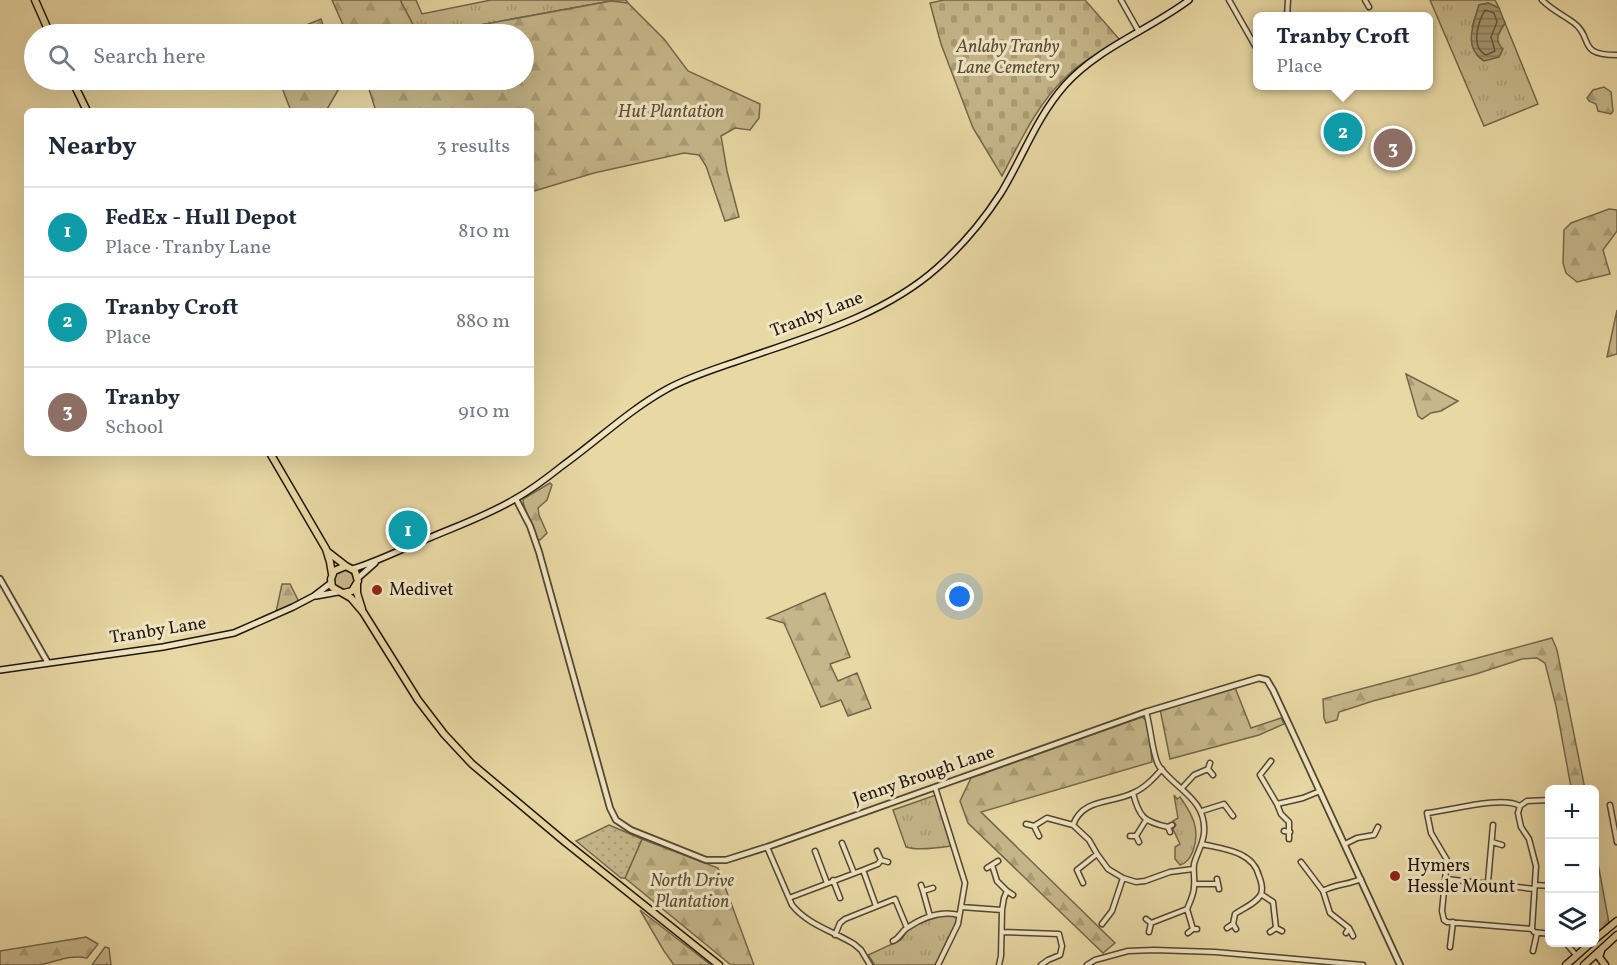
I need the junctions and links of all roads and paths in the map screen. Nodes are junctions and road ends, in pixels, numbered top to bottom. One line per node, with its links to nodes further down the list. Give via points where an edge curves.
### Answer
1 (35, 0): 8 (main road)
2 (1121, 0): 9 (street)
3 (1189, 0): 9 (main road, Tranby Lane)
4 (1229, 0): 10 (street)
5 (1365, 0): 7 (street)
6 (1542, 0): 11 (street, via 1578,27 1590,48 1604,55)
7 (1369, 7)
8 (46, 24)
9 (1139, 33): 15 (main road, Tranby Lane, via 1066,84 1044,113 986,215 959,248 917,285 873,310 691,377 666,390)
10 (1252, 40)
11 (1617, 55)
12 (77, 90): 13 (main road)
13 (86, 108)
14 (272, 456): 16 (main road)
15 (516, 499): 17 (main road, Tranby Lane); 64 (street, Jenny Brough Lane, via 539,552 616,820 631,830 706,860 726,860)
16 (326, 549): 18 (main road); 19 (main road)
17 (376, 562): 18 (main road, Tranby Lane); 21 (main road, Tranby Lane)
18 (349, 567): 19 (main road, via 337,568); 21 (main road)
19 (332, 574): 22 (main road)
20 (0, 579): 26 (street)
21 (357, 581): 23 (main road, via 352,591); 25 (main road)
22 (331, 583): 23 (main road); 24 (main road, Tranby Lane)
23 (341, 593): 24 (main road, Tranby Lane); 25 (main road)
24 (314, 596): 26 (main road, Tranby Lane, via 234,633)
25 (363, 612): 132 (main road, via 418,700 472,764)
26 (48, 663): 27 (main road, Tranby Lane)
27 (0, 670)
28 (1146, 712): 32 (street, via 1155,756); 36 (street, Jenny Brough Lane); 38 (street, Jenny Brough Lane, via 1251,679 1266,680)
29 (1271, 761): 34 (street)
30 (1209, 763): 33 (street)
31 (1256, 768): 34 (street)
32 (1162, 769): 37 (street); 39 (street)
33 (1208, 769): 35 (street); 37 (street, via 1194,775)
34 (1262, 770): 41 (street, via 1262,781)
35 (1213, 775)
36 (935, 787): 64 (street, Jenny Brough Lane); 98 (street, via 965,883)
37 (1182, 788): 44 (street)
38 (1320, 791): 41 (street); 62 (street, Jenny Brough Lane)
39 (1133, 793): 46 (street, via 1138,812); 48 (street, via 1092,804 1082,810)
40 (1545, 800): 43 (street, via 1527,801)
41 (1277, 804): 54 (street, via 1289,822)
42 (1610, 805): 57 (street)
43 (1520, 806): 79 (street, via 1512,802 1468,805 1427,813 1431,833 1447,860); 88 (street, via 1519,821 1536,866)
44 (1202, 811): 45 (street, via 1225,802); 61 (street)
45 (1233, 816)
46 (1146, 820): 52 (street); 58 (street, via 1133,836)
47 (1026, 824): 50 (street)
48 (1073, 825): 50 (street, via 1047,818); 67 (street)
49 (1493, 825): 59 (street)
50 (1034, 826): 55 (street)
51 (1378, 826): 62 (street, via 1374,835)
52 (1170, 828)
53 (1284, 831): 54 (street)
54 (1290, 832): 56 (street)
55 (1039, 836)
56 (1289, 839)
57 (1617, 841)
58 (1139, 842)
59 (1491, 842): 63 (street); 81 (street)
60 (842, 843): 76 (street)
61 (1202, 844): 74 (street); 93 (street, via 1247,858 1258,868)
62 (1345, 844): 78 (street, Jenny Brough Lane)
63 (1502, 845)
64 (767, 847): 95 (street)
65 (815, 851): 82 (street)
66 (877, 851): 68 (street)
67 (1097, 854): 77 (street, via 1108,869); 83 (street, via 1074,869)
68 (881, 860): 70 (street); 75 (street)
69 (998, 861): 72 (street)
70 (888, 862)
71 (1301, 862): 92 (street, via 1303,870 1313,875)
72 (992, 865): 73 (street); 91 (street, via 997,880)
73 (987, 868)
74 (1193, 869): 77 (street, via 1145,881); 84 (street)
75 (863, 870): 76 (street); 97 (street)
76 (854, 873): 80 (street)
77 (1123, 878): 107 (street, via 1112,911 1106,913)
78 (1361, 879): 92 (street); 139 (street, Jenny Brough Lane)
79 (1446, 879): 81 (street); 105 (street, via 1442,916)
80 (833, 880): 82 (street); 96 (street)
81 (1488, 882): 88 (street)
82 (827, 883): 95 (street)
83 (1083, 884)
84 (1195, 884): 85 (street); 99 (street)
85 (1218, 884)
86 (921, 885): 90 (street)
87 (1545, 886): 88 (street)
88 (1534, 887): 112 (street)
89 (933, 888): 90 (street)
90 (923, 891): 102 (street)
91 (1007, 891): 94 (street); 100 (street)
92 (1323, 891): 111 (street, via 1330,913)
93 (1261, 894): 109 (street, via 1235,914 1234,927); 110 (street, via 1272,902)
94 (1012, 895)
95 (789, 898): 121 (street, via 805,919)
96 (840, 898)
97 (876, 906): 108 (street, via 895,899); 121 (street, via 844,919)
98 (961, 907): 100 (street); 101 (street)
99 (1186, 909): 106 (street); 117 (street, via 1195,929)
100 (1002, 910): 114 (street)
101 (959, 915): 102 (street); 134 (street)
102 (930, 916): 108 (street)
103 (1146, 919): 106 (street)
104 (1617, 921): 124 (main road)
105 (1453, 922): 112 (street); 126 (street)
106 (1151, 923): 115 (street)
107 (1102, 924)
108 (907, 928): 125 (street)
109 (1227, 928)
110 (1276, 928): 113 (street); 116 (street)
111 (1349, 928): 118 (street); 123 (street)
112 (1532, 929): 119 (street)
113 (1282, 931)
114 (1002, 932): 135 (street); 136 (street, via 1059,933 1060,955)
115 (1149, 932)
116 (1270, 932)
117 (1188, 933)
118 (1346, 933)
119 (1537, 933): 120 (street); 130 (street)
120 (1545, 934)
121 (835, 935): 133 (street, via 861,950)
122 (1617, 935): 129 (main road)
123 (1353, 936)
124 (1599, 936)
125 (893, 942)
126 (1450, 947)
127 (1569, 947): 131 (street)
128 (1587, 947): 131 (main road)
129 (1603, 948): 141 (main road); 142 (main road, via 1599,957)
130 (1533, 951)
131 (1577, 956): 140 (main road)
132 (719, 965)
133 (870, 965)
134 (938, 965)
135 (999, 965)
136 (1041, 965)
137 (1087, 965): 138 (street, via 1128,951 1154,950)
138 (1363, 965)
139 (1400, 965)
140 (1566, 965)
141 (1584, 965)
142 (1605, 965)

